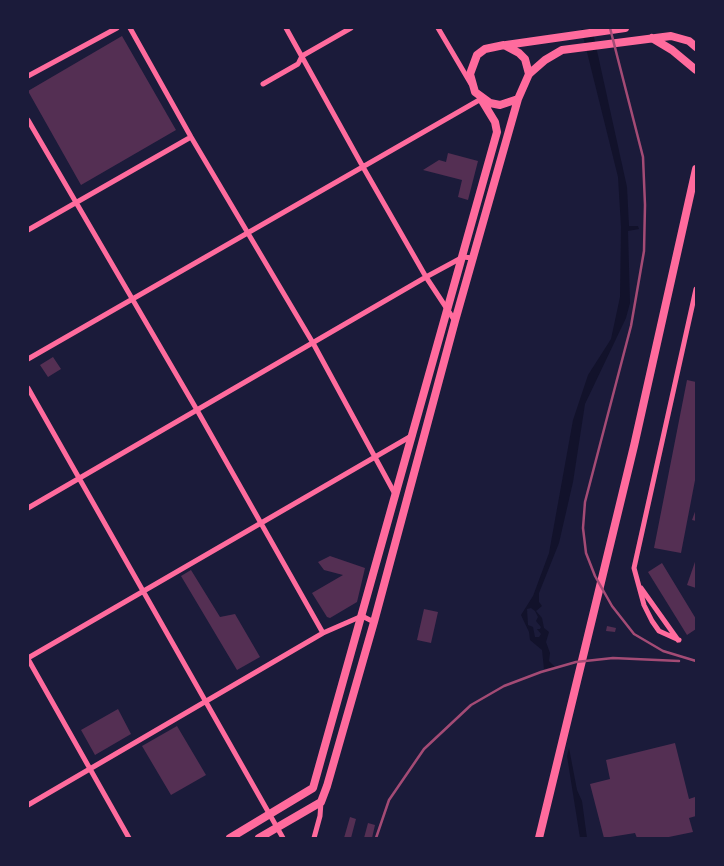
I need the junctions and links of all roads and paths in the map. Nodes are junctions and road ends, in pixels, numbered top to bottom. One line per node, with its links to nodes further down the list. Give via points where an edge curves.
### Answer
1 (117, 28): 13 (street)
2 (130, 28): 19 (street)
3 (286, 28): 10 (street)
4 (351, 28): 10 (street)
5 (438, 28): 15 (street)
6 (625, 28): 8 (main road)
7 (652, 38): 9 (main road, via 671,36 689,41); 11 (main road); 12 (main road, via 562,50)
8 (504, 45): 12 (main road, via 519,53); 15 (main road, via 485,49 477,56 470,69)
9 (696, 47)
10 (302, 56): 14 (street, via 298,64); 20 (street)
11 (696, 70)
12 (529, 74): 17 (main road)
13 (28, 76)
14 (263, 84)
15 (471, 84): 16 (main road)
16 (482, 99): 17 (main road, via 500,105); 20 (street); 25 (main road, via 497,132)
17 (518, 99): 26 (main road)
18 (28, 120): 22 (street)
19 (191, 137): 22 (street); 24 (street)
20 (363, 168): 24 (street); 27 (street)
21 (696, 170): 61 (main road, via 634,446)
22 (76, 204): 23 (street); 29 (street)
23 (28, 230)
24 (248, 232): 29 (street); 32 (street)
25 (464, 257): 26 (street); 27 (street); 30 (main road)
26 (473, 258): 31 (main road)
27 (426, 277): 30 (street); 32 (street)
28 (696, 289): 44 (street, via 634,568)
29 (132, 299): 33 (street); 36 (street)
30 (446, 310): 31 (street); 35 (main road)
31 (455, 321): 37 (main road)
32 (313, 343): 36 (street); 39 (street)
33 (28, 359)
34 (28, 388): 40 (street)
35 (421, 408): 37 (main road); 38 (main road)
36 (198, 410): 40 (street); 43 (street)
37 (431, 412): 47 (main road)
38 (414, 435): 39 (street); 41 (main road)
39 (376, 456): 41 (street); 43 (street)
40 (80, 479): 42 (street); 45 (street)
41 (396, 496): 46 (main road)
42 (28, 508)
43 (261, 523): 45 (street); 48 (street)
44 (637, 584): 44 (street, via 652,621 660,631 679,640)
45 (143, 592): 49 (street); 50 (street)
46 (362, 616): 47 (street); 48 (street); 54 (main road, via 313,788)
47 (374, 622): 52 (main road)
48 (323, 633): 50 (street)
49 (28, 658): 51 (street)
50 (207, 702): 51 (street); 54 (street)
51 (90, 769): 53 (street); 56 (street)
52 (321, 802): 55 (main road); 60 (street)
53 (28, 805)
54 (270, 815): 55 (street); 57 (main road)
55 (278, 828): 58 (main road); 59 (street)
56 (129, 838)
57 (230, 838)
58 (259, 838)
59 (283, 838)
60 (314, 838)
61 (539, 838)

